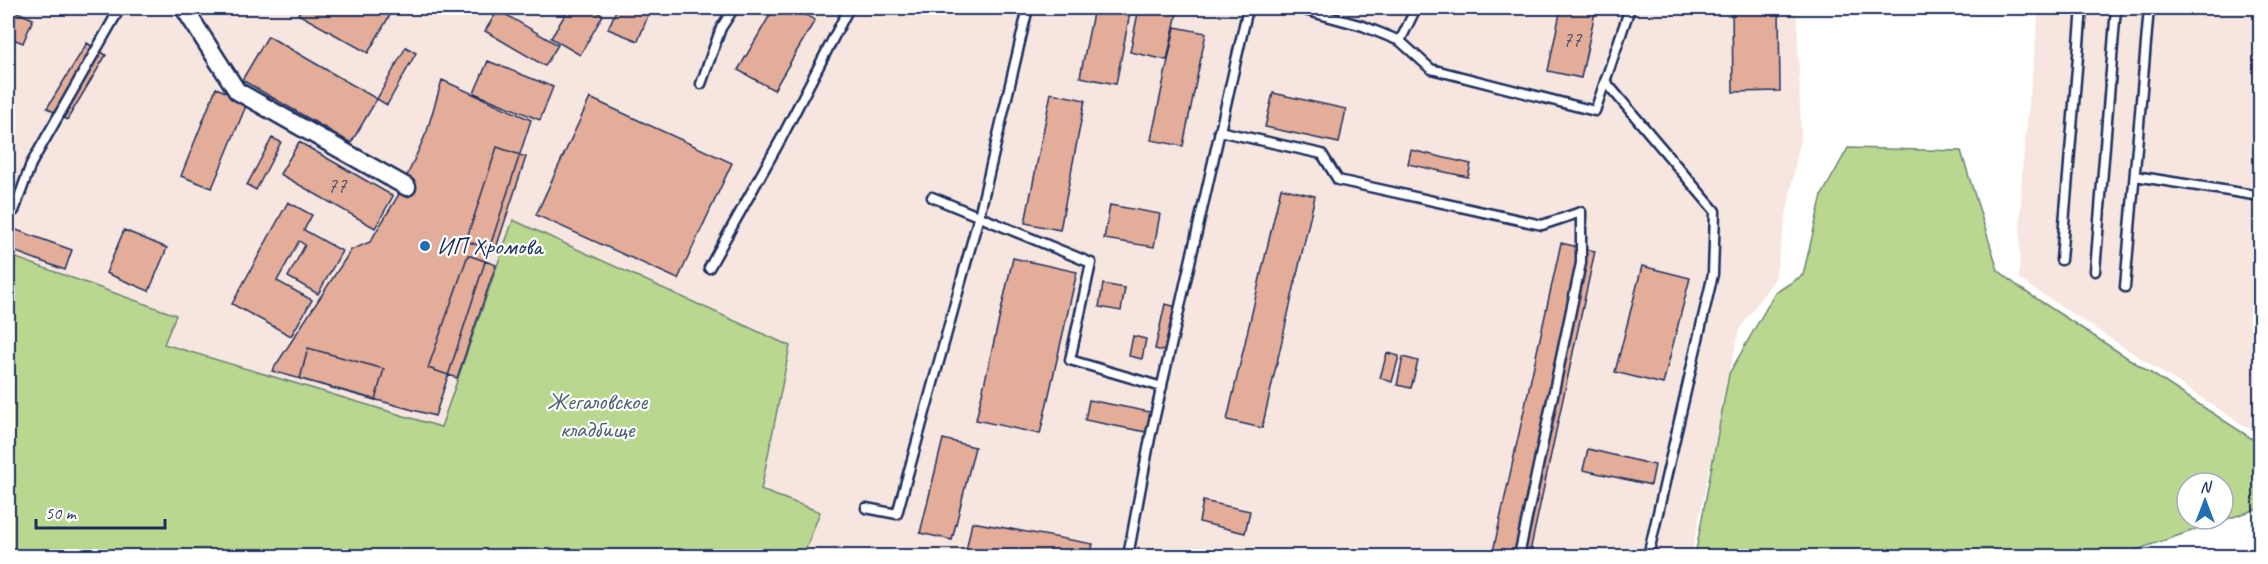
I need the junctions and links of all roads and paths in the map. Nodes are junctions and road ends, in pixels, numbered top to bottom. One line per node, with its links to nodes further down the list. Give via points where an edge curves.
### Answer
1 (120, 8): 21 (lane, via 31,164 14,211)
2 (184, 8): 18 (street, via 237,91)
3 (734, 8): 15 (lane, via 721,28)
4 (849, 8): 24 (lane)
5 (1028, 8): 22 (lane)
6 (1248, 8): 16 (lane)
7 (1298, 8): 13 (lane)
8 (1416, 8): 13 (lane)
9 (1630, 8): 14 (lane)
10 (2082, 8): 23 (lane)
11 (2116, 8): 25 (lane)
12 (2149, 8): 17 (lane)
13 (1400, 41): 14 (lane, via 1431,69 1595,111)
14 (1605, 81): 31 (lane, via 1715,211 1713,274)
15 (701, 84)
16 (1220, 131): 27 (lane); 30 (lane, via 1322,154 1338,180 1542,225 1581,212 1581,263)
17 (2134, 176): 19 (lane); 26 (lane)
18 (407, 187)
19 (2260, 196)
20 (932, 197): 22 (lane)
21 (8, 209)
22 (980, 216): 27 (lane, via 1091,263 1070,360); 28 (lane, via 897,514)
23 (2061, 260)
24 (709, 268)
25 (2095, 271)
26 (2125, 287)
27 (1162, 387): 29 (lane)
28 (866, 508)
29 (1128, 556)
30 (1519, 556)
31 (1648, 556)

